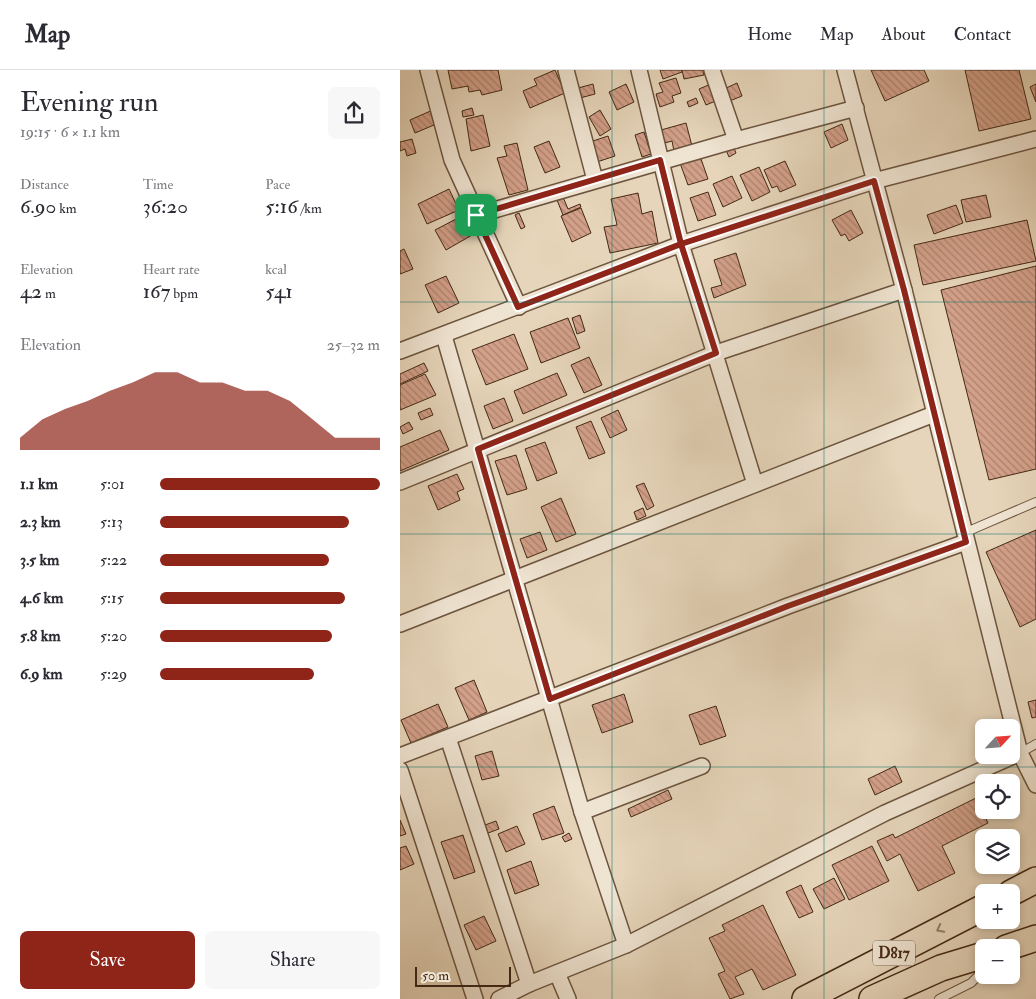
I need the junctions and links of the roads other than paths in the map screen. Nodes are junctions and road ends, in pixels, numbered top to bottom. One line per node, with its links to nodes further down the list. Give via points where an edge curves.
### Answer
1 (428, 70): 12 (street, via 452,160)
2 (566, 70): 10 (street)
3 (640, 70): 9 (street)
4 (712, 70): 8 (street)
5 (845, 70): 6 (street)
6 (856, 108): 8 (street); 11 (street)
7 (1036, 139): 11 (street)
8 (736, 140): 9 (street)
9 (660, 160): 10 (street); 13 (street)
10 (594, 180): 12 (street)
11 (874, 181): 13 (street); 14 (street)
12 (476, 215): 15 (street)
13 (681, 244): 15 (street); 18 (street)
14 (904, 290): 18 (street); 19 (street)
15 (518, 307): 16 (street)
16 (444, 336): 17 (street); 20 (street)
17 (400, 351)
18 (716, 353): 20 (street); 22 (street)
19 (934, 414): 22 (street); 24 (street)
20 (478, 449): 21 (street); 25 (street)
21 (400, 482)
22 (755, 484): 25 (street)
23 (1036, 502): 24 (lane)
24 (965, 537): 27 (street); 28 (street)
25 (516, 578): 26 (street); 27 (street)
26 (400, 624)
27 (550, 699): 29 (street); 37 (street)
28 (1011, 719)
29 (448, 738): 32 (street); 47 (street)
30 (1036, 744): 31 (lane)
31 (1020, 753): 36 (street)
32 (400, 756)
33 (995, 764): 43 (street, via 885,813)
34 (702, 766): 37 (street)
35 (400, 770): 48 (street)
36 (1036, 785)
37 (582, 812): 43 (street)
38 (1036, 880): 39 (highway)
39 (1020, 888)
40 (975, 912): 51 (highway, D817, one-way to 51)
41 (1036, 938): 42 (highway)
42 (1020, 943)
43 (626, 945): 45 (street)
44 (975, 957): 52 (highway, D817, via 941,968)
45 (557, 973): 47 (street); 50 (street)
46 (975, 979): 53 (lane)
47 (529, 984): 49 (street)
48 (475, 999)
49 (500, 999)
50 (568, 999)
51 (804, 999)
52 (872, 999)
53 (940, 999)

